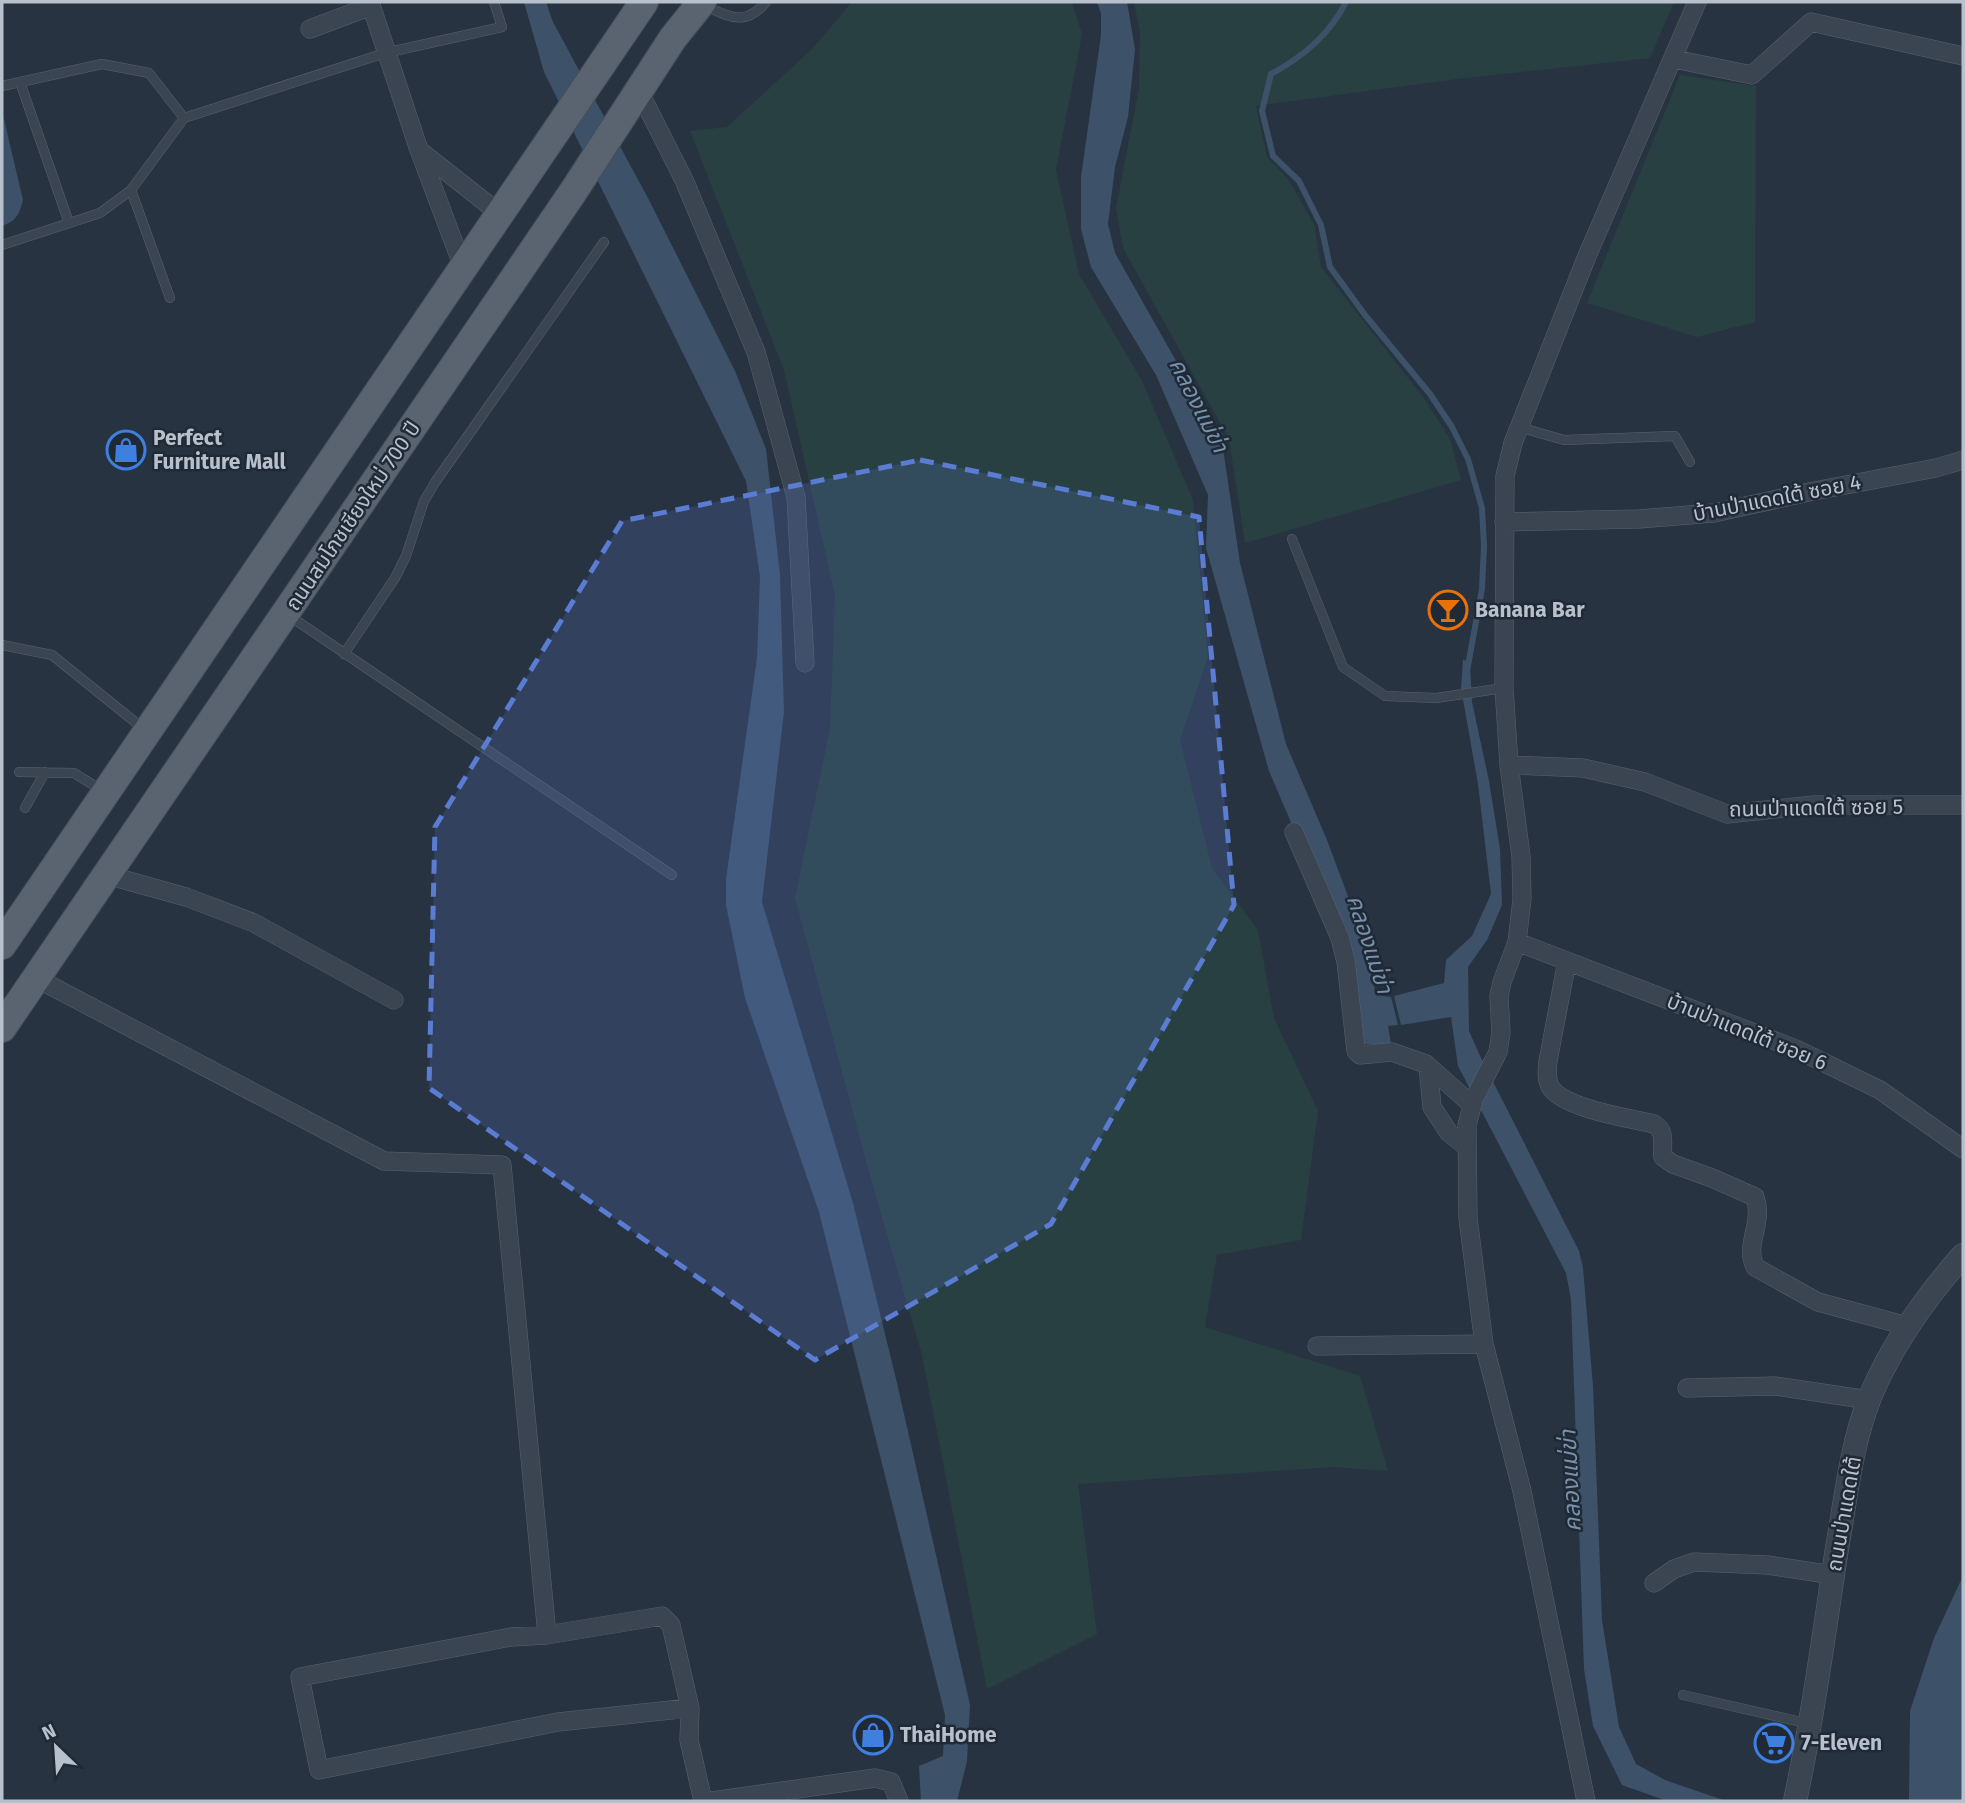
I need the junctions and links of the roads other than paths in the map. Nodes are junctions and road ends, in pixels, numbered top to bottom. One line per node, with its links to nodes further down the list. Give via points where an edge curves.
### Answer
1 (494, 2): 8 (lane, via 502,27)
2 (644, 2): 17 (main road)
3 (765, 2): 5 (lane, via 756,13 736,19)
4 (1697, 2): 10 (street)
5 (701, 3): 13 (main road, ถนนสมโภชเชียงใหม่ 700 ปี)
6 (370, 4): 7 (street); 8 (street)
7 (310, 29)
8 (385, 53): 14 (lane); 15 (street)
9 (1963, 56): 10 (street, via 1811,22 1752,75)
10 (1674, 59): 23 (street, via 1587,256)
11 (20, 82): 12 (lane); 14 (lane, via 102,64 149,73); 18 (lane)
12 (2, 86)
13 (639, 91): 28 (main road, ถนนสมโภชเชียงใหม่ 700 ปี); 31 (street, via 684,180 756,352 796,497)
14 (184, 118): 16 (lane)
15 (419, 150): 17 (street); 21 (street)
16 (131, 190): 18 (lane, via 100,213); 22 (lane)
17 (499, 213): 21 (main road)
18 (69, 223): 20 (lane)
19 (604, 242): 30 (lane, via 436,481 395,578)
20 (2, 245)
21 (463, 267): 33 (main road)
22 (170, 298)
23 (1519, 427): 25 (lane, via 1564,440 1675,436); 26 (street, via 1508,459)
24 (1963, 460): 26 (street, บ้านป่าแดดใต้ ซอย 4, via 1714,513)
25 (1690, 462)
26 (1504, 522): 32 (street)
27 (1292, 539): 32 (lane, via 1343,667 1385,696 1436,698)
28 (286, 614): 30 (lane); 41 (main road, ถนนสมโภชเชียงใหม่ 700 ปี)
29 (2, 645): 33 (lane, via 52,655)
30 (344, 654): 42 (lane)
31 (805, 663)
32 (1504, 688): 34 (street)
33 (147, 732): 37 (main road)
34 (1508, 765): 38 (street, ถนนป่าแดดใต้ ซอย 5, via 1596,771 1645,782 1727,814 1814,806); 43 (street, via 1522,877)
35 (19, 772): 36 (lane)
36 (45, 772): 37 (lane, via 74,773); 39 (lane)
37 (105, 793): 44 (main road)
38 (1963, 805)
39 (25, 808)
40 (1294, 832): 49 (street, via 1340,938 1356,1051 1360,1055 1392,1052)
41 (107, 875): 46 (main road, ถนนสมโภชเชียงใหม่ 700 ปี); 47 (street, via 186,897 254,923)
42 (672, 875)
43 (1517, 942): 45 (street, บ้านป่าแดดใต้ ซอย 6); 50 (street, via 1499,996 1498,1052)
44 (2, 945)
45 (1567, 961): 52 (street, บ้านป่าแดดใต้ ซอย 6, via 1796,1049 1880,1090); 54 (street, via 1548,1061 1550,1087 1574,1103 1661,1128 1663,1157 1755,1198 1759,1210 1750,1257 1755,1267 1818,1302)
46 (36, 978): 48 (main road, ถนนสมโภชเชียงใหม่ 700 ปี); 61 (street, via 384,1161 502,1165)
47 (394, 1000)
48 (2, 1028)
49 (1428, 1066): 50 (street); 51 (street, via 1432,1107 1449,1133)
50 (1473, 1102): 51 (street)
51 (1466, 1146): 55 (street, via 1468,1218)
52 (1963, 1149)
53 (1963, 1255): 54 (street, ถนนป่าแดดใต้)
54 (1907, 1326): 58 (street, ถนนป่าแดดใต้)
55 (1484, 1344): 56 (street); 68 (street, via 1522,1490)
56 (1317, 1346)
57 (1688, 1388): 58 (street, via 1775,1385)
58 (1869, 1400): 59 (street, ถนนป่าแดดใต้, via 1849,1475)
59 (1833, 1574): 60 (street, via 1694,1562); 64 (street, ถนนป่าแดดใต้)
60 (1654, 1583)
61 (547, 1635): 63 (street, via 662,1615 671,1625); 63 (street, via 511,1637 300,1677 319,1770 558,1722)
62 (1683, 1695): 64 (lane)
63 (690, 1708): 65 (street, via 689,1740)
64 (1811, 1724): 69 (street, ถนนป่าแดดใต้)
65 (703, 1801)
66 (712, 1801): 67 (street, via 875,1778 891,1782)
67 (899, 1801)
68 (1587, 1801)
69 (1795, 1801)

